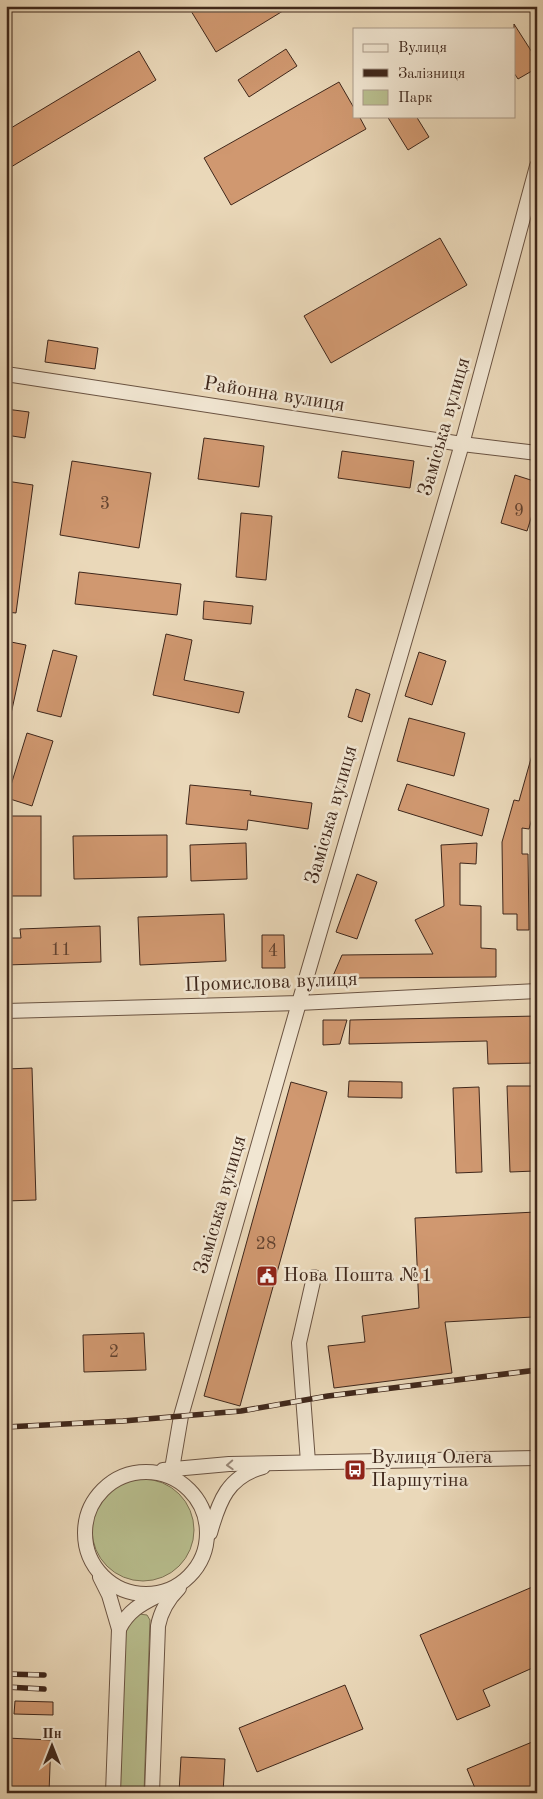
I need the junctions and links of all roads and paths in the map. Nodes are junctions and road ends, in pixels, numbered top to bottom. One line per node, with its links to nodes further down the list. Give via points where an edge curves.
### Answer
1 (537, 166): 3 (street, Заміська вулиця)
2 (6, 374): 3 (street, Районна вулиця)
3 (462, 444): 4 (street, Районна вулиця); 6 (street, Заміська вулиця)
4 (537, 453)
5 (537, 991): 6 (street, Промислова вулиця)
6 (299, 1003): 7 (street, Промислова вулиця); 12 (street, Заміська вулиця, via 181,1416)
7 (6, 1011)
8 (314, 1277): 10 (street, via 299,1343)
9 (537, 1458): 10 (street)
10 (308, 1462): 11 (street)
11 (278, 1463): 12 (street, one-way to 12, via 230,1464); 13 (street, via 241,1476 230,1486 220,1500)
12 (173, 1473): 13 (street, via 200,1505 207,1524); 14 (street, via 135,1472 114,1480 97,1495 87,1515 84,1537 87,1552)
13 (206, 1544): 15 (street, via 203,1557)
14 (98, 1572): 16 (street, via 114,1586 128,1592 149,1595); 17 (street, via 110,1595)
15 (192, 1574): 16 (street); 19 (street, via 168,1599 158,1626)
16 (164, 1592): 17 (street, via 131,1611)
17 (119, 1628): 18 (street)
18 (113, 1793)
19 (152, 1793)

